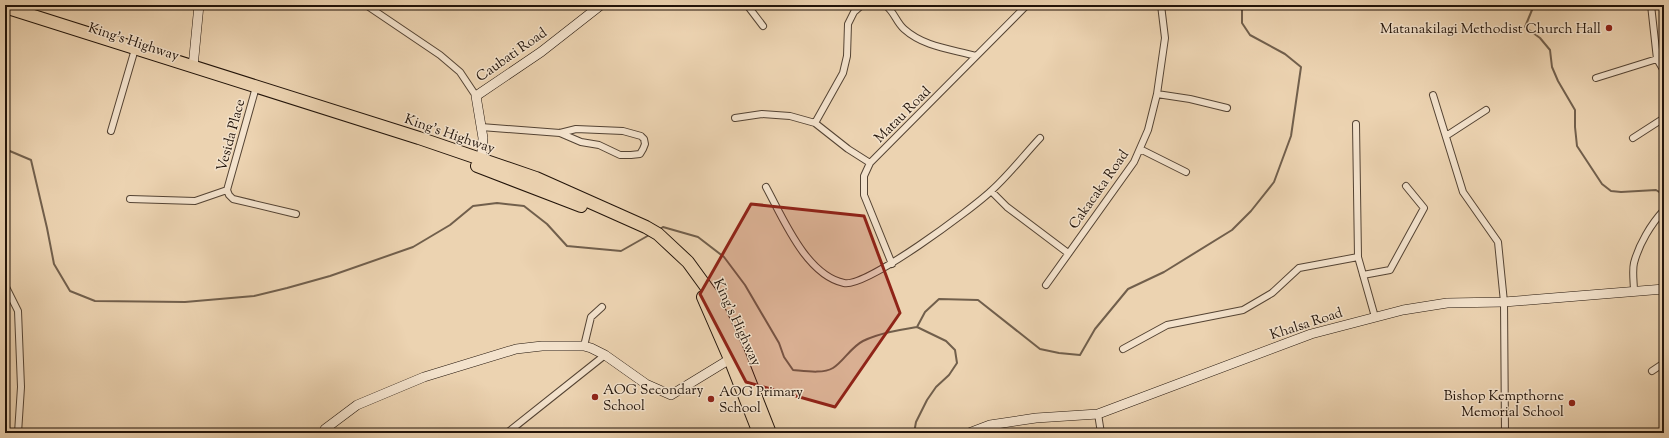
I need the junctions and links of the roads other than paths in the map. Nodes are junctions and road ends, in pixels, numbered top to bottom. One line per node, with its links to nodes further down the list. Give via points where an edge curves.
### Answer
1 (199, 5): 16 (street)
2 (366, 5): 21 (street, via 440,55 460,72)
3 (601, 5): 21 (street, Caubati Road, via 541,52)
4 (747, 5): 12 (street)
5 (862, 5): 27 (street, via 854,12 848,24 847,56 843,73)
6 (885, 5): 14 (street, via 903,29 926,44)
7 (1028, 5): 14 (street, Matau Road)
8 (1161, 5): 20 (street, Cakacaka Road, via 1165,38)
9 (1651, 5): 15 (street)
10 (5, 7): 13 (highway, King's Highway)
11 (5, 16): 13 (highway, King's Highway)
12 (763, 26)
13 (133, 53): 16 (highway, King's Highway); 19 (highway, King's Highway); 30 (street)
14 (976, 56): 36 (street, Matau Road)
15 (1657, 59): 17 (street); 18 (street)
16 (194, 67): 19 (highway, King's Highway)
17 (1664, 72)
18 (1596, 78)
19 (254, 90): 37 (highway, King's Highway, via 419,138); 41 (street, Vesida Place)
20 (1157, 94): 23 (street); 35 (street, Cakacaka Road, via 1148,130)
21 (476, 96): 29 (street, Caubati Road)
22 (1433, 96): 32 (street)
23 (1227, 108)
24 (1486, 110): 32 (street)
25 (735, 118): 27 (street, via 762,114 790,116)
26 (1664, 118): 34 (street)
27 (815, 123): 36 (street)
28 (1356, 124): 47 (street)
29 (481, 127): 31 (street); 37 (street, Caubati Road)
30 (111, 131)
31 (560, 133): 31 (street, via 576,129 623,131 641,136 645,144 640,154 620,155 599,145 581,142)
32 (1446, 136): 54 (street, via 1463,192 1498,242)
33 (1040, 138): 42 (street)
34 (1633, 138)
35 (1140, 149): 38 (street); 46 (street, Cakacaka Road, via 1134,162)
36 (870, 163): 48 (street, Matau Road, via 864,176 864,195)
37 (481, 164): 60 (highway, King's Highway, via 536,178 655,237 695,284)
38 (1186, 172)
39 (1406, 186): 49 (street, via 1424,208 1390,270)
40 (766, 187): 48 (street, via 798,247 814,266 829,277 844,284 854,283)
41 (227, 190): 43 (street, Vesida Place, via 195,201); 45 (street, Vesida Place, via 233,199)
42 (991, 192): 46 (street); 48 (street)
43 (130, 199)
44 (1664, 210): 53 (street, via 1644,239 1634,264)
45 (296, 214)
46 (1068, 252): 50 (street, Cakacaka Road)
47 (1358, 257): 49 (street); 58 (street, via 1299,268 1272,293 1244,310 1167,325)
48 (892, 264)
49 (1363, 275): 56 (street)
50 (1046, 284)
51 (5, 285): 64 (street, via 18,311 21,387)
52 (1664, 289): 53 (street, Khalsa Road)
53 (1634, 292): 54 (street, Khalsa Road)
54 (1504, 302): 56 (street, Khalsa Road, via 1447,303); 71 (street)
55 (602, 307): 57 (street, via 591,317)
56 (1375, 317): 63 (street, Khalsa Road, via 1311,334)
57 (584, 346): 59 (street); 65 (street, via 547,345 516,349 444,370 357,405)
58 (1123, 349)
59 (605, 355): 60 (street, via 646,384 671,395); 66 (street)
60 (735, 356): 67 (highway, King's Highway); 68 (highway, King's Highway)
61 (1664, 363): 62 (street)
62 (1652, 371)
63 (1098, 414): 69 (street, Khalsa Road, via 1036,418 990,425); 70 (street)
64 (18, 433)
65 (323, 433)
66 (507, 433)
67 (759, 433)
68 (770, 433)
69 (969, 433)
70 (1101, 433)
71 (1505, 433)

